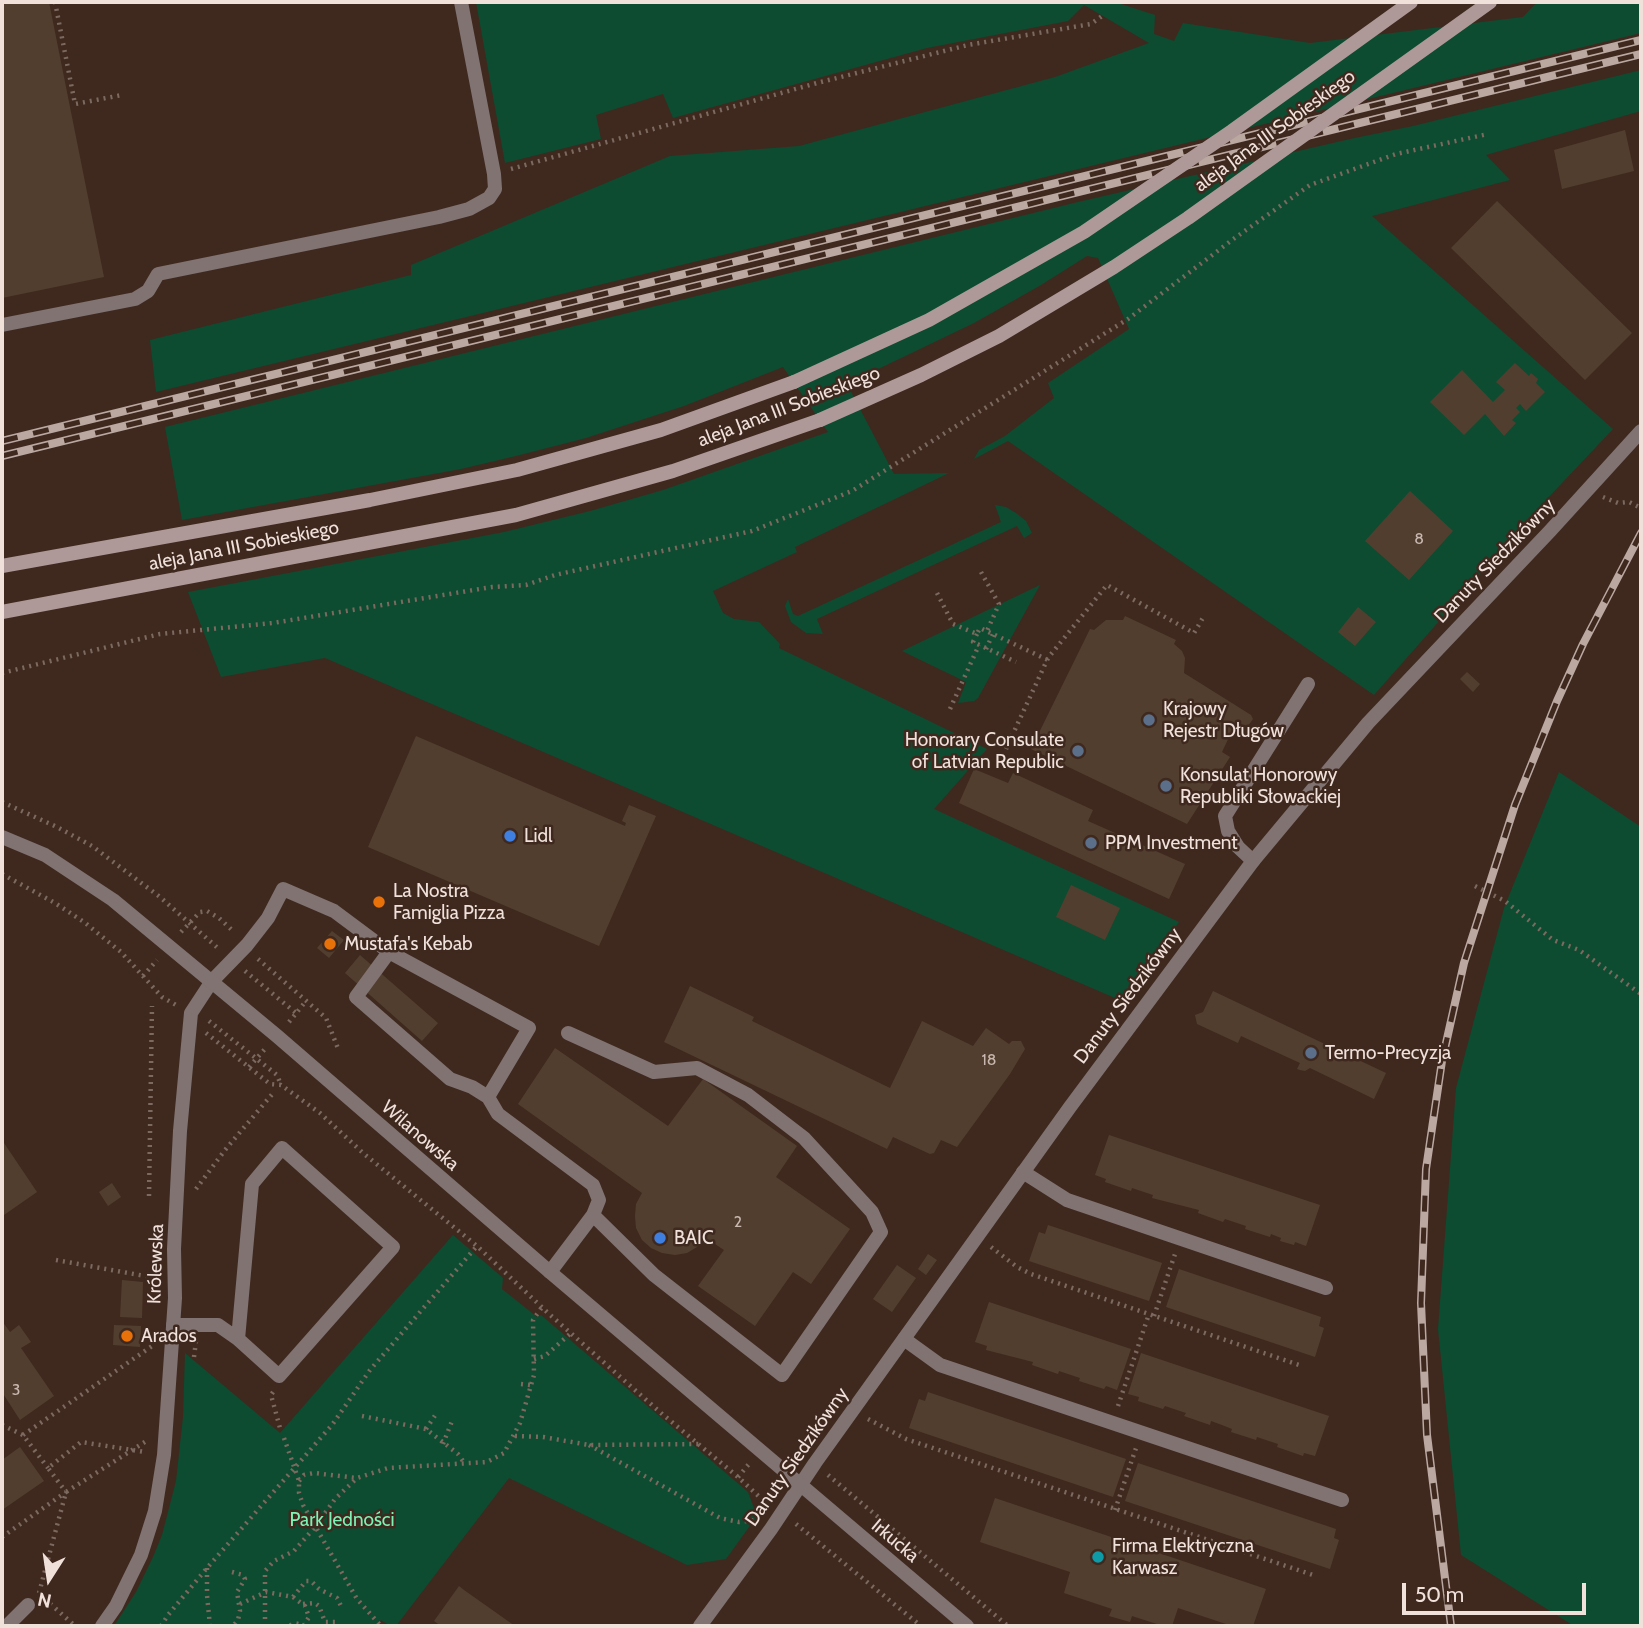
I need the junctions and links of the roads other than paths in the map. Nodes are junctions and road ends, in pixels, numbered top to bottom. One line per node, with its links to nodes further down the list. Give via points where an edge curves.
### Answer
1 (461, 2): 4 (street, via 494,174 495,189 489,198 469,209 158,274 148,291 135,299)
2 (1411, 2): 6 (main road, aleja Jana III Sobieskiego, bridge, via 1084,232 929,320 794,382 661,430 517,470)
3 (1490, 2): 7 (main road, aleja Jana III Sobieskiego, bridge, via 1114,267 999,336 820,420 674,471 516,514)
4 (2, 325)
5 (1641, 431): 10 (street, Danuty Siedzikówny, via 1367,723)
6 (2, 566)
7 (2, 612)
8 (1308, 684): 10 (street, via 1225,816 1228,831)
9 (2, 837): 12 (street, Wilanowska, via 44,855 113,900)
10 (1253, 861): 15 (street, Danuty Siedzikówny)
11 (389, 951): 12 (street, Królewska, via 334,911 283,889 268,918); 14 (street, via 356,998 450,1079); 14 (street, via 529,1028)
12 (212, 981): 17 (street, Wilanowska); 19 (street, Królewska, via 191,1013 180,1131)
13 (568, 1033): 16 (street, via 654,1072 697,1068 748,1095 804,1138 872,1212 881,1232 782,1375 654,1275)
14 (488, 1097): 16 (street, via 498,1114 593,1185 599,1200)
15 (1023, 1172): 18 (street, via 1067,1200); 21 (street, Danuty Siedzikówny)
16 (593, 1214): 17 (street)
17 (550, 1272): 22 (street, Wilanowska)
18 (1326, 1288)
19 (173, 1325): 20 (street, via 218,1325); 26 (street, Królewska, via 164,1455 155,1511 141,1555)
20 (238, 1339): 20 (street, via 252,1184 282,1148 393,1247 279,1376)
21 (904, 1339): 22 (street, Danuty Siedzikówny); 23 (street, via 940,1364)
22 (800, 1486): 27 (street, Danuty Siedzikówny); 28 (street, Irkucka)
23 (1342, 1500)
24 (28, 1605): 25 (street)
25 (7, 1626)
26 (102, 1626)
27 (700, 1626)
28 (967, 1626)

